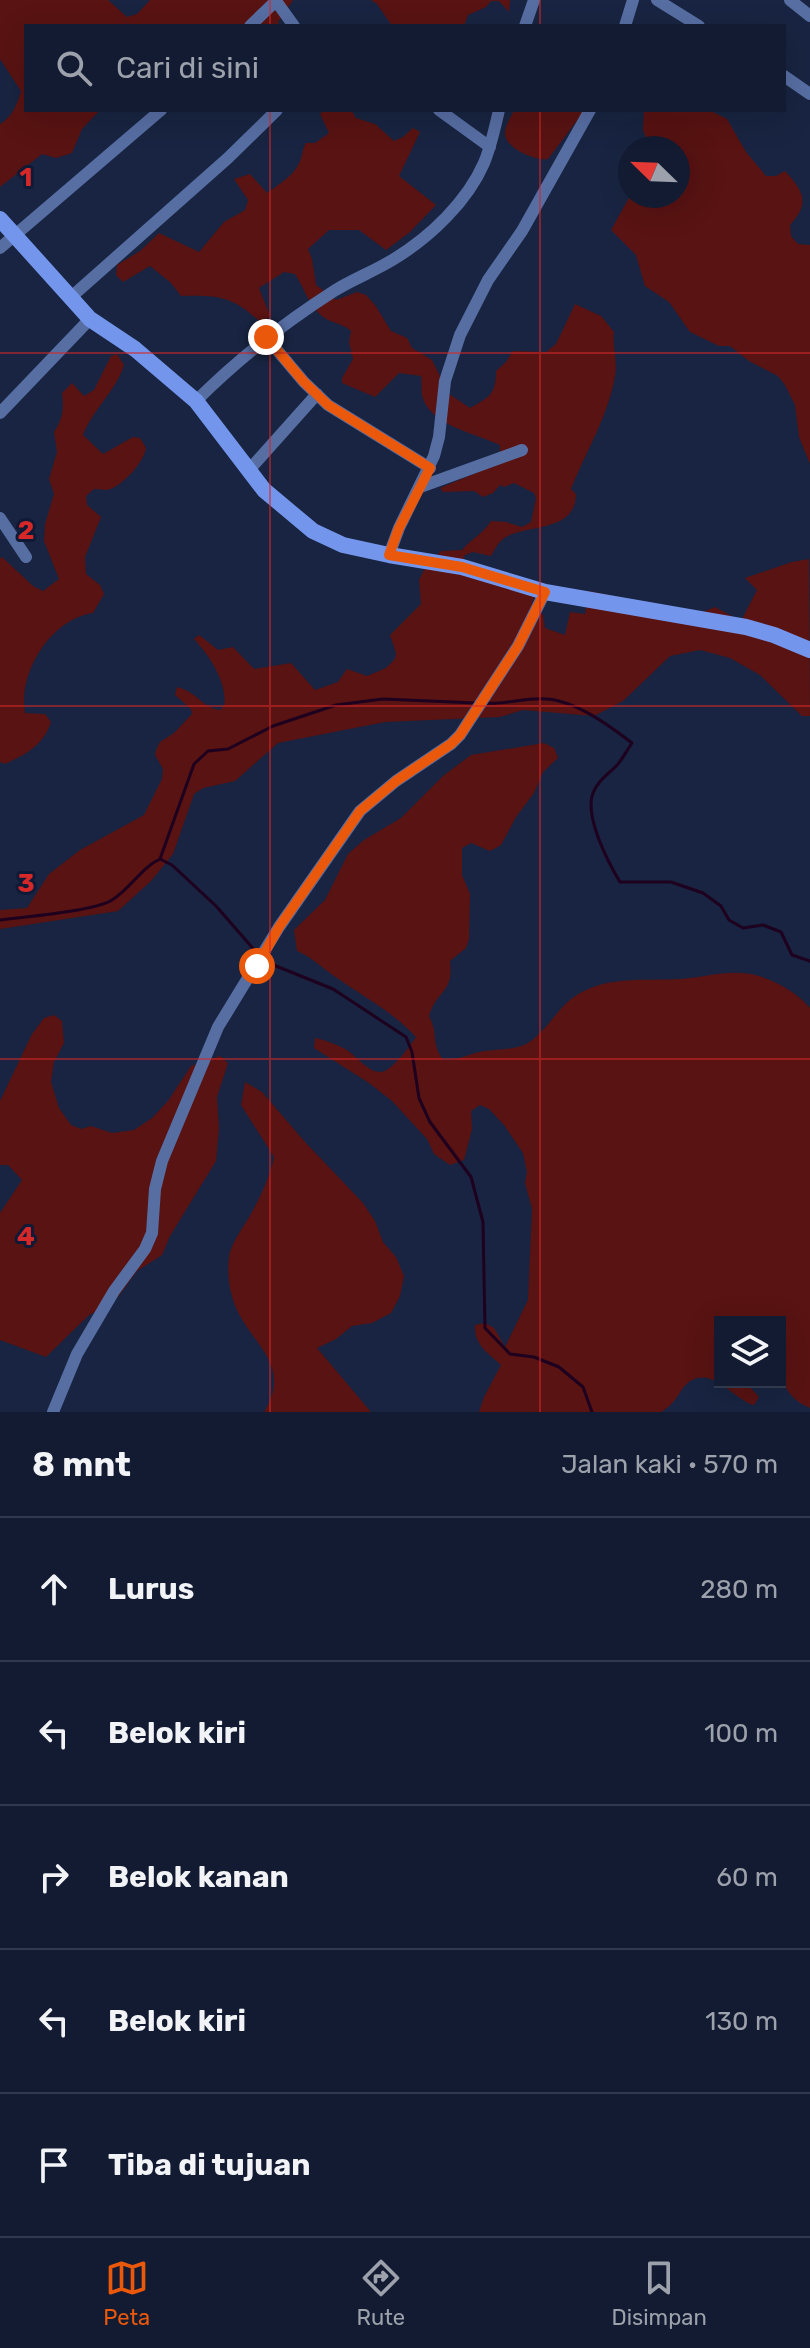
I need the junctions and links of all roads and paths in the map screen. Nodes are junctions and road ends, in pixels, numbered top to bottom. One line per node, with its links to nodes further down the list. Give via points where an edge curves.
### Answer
1 (277, 0): 7 (street); 8 (street)
2 (534, 0): 9 (street)
3 (633, 0): 10 (street)
4 (657, 0): 11 (street)
5 (790, 0): 6 (street)
6 (810, 16)
7 (252, 24)
8 (293, 24)
9 (526, 24)
10 (626, 24)
11 (696, 24)
12 (786, 77): 13 (street)
13 (810, 94)
14 (159, 112): 21 (street)
15 (275, 112): 23 (street)
16 (442, 112): 19 (street)
17 (499, 112): 19 (street)
18 (589, 112): 30 (street, via 460,335 445,381)
19 (490, 147): 25 (street, via 463,198 416,245)
20 (0, 219): 21 (main road)
21 (15, 235): 22 (street); 23 (main road)
22 (0, 248)
23 (70, 298): 24 (main road)
24 (90, 319): 27 (main road); 28 (street)
25 (266, 337): 26 (street); 27 (street)
26 (317, 394): 30 (street); 31 (street)
27 (196, 401): 31 (main road)
28 (0, 413)
29 (522, 450): 32 (street)
30 (430, 468): 32 (street)
31 (249, 470): 34 (main road, via 264,490 313,531 343,545)
32 (420, 487): 34 (street)
33 (0, 518): 35 (street)
34 (389, 555): 36 (main road, via 462,567)
35 (26, 557)
36 (545, 592): 37 (main road, via 746,627); 38 (street, via 518,646 460,735 360,811 218,1027 162,1161 152,1233 77,1354)
37 (810, 650)
38 (53, 1412)

